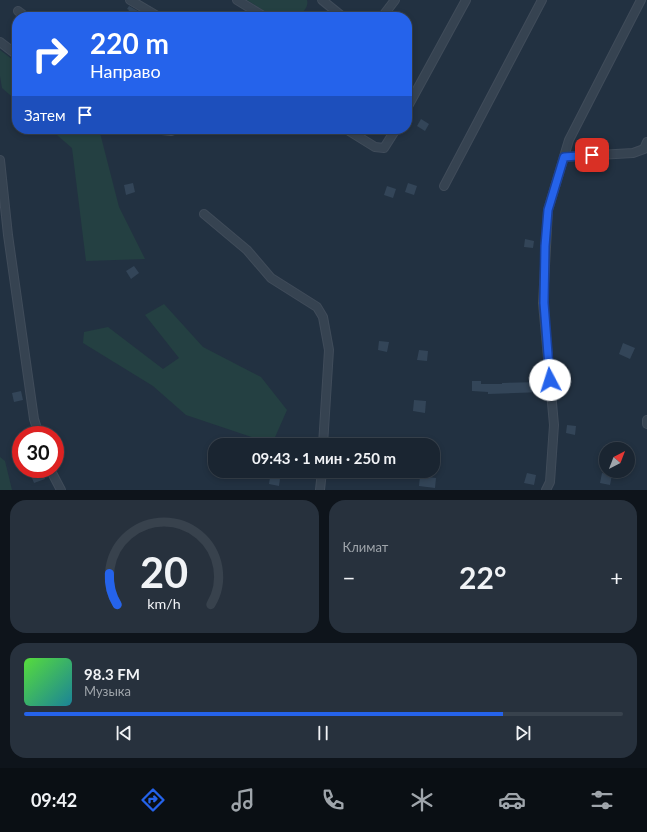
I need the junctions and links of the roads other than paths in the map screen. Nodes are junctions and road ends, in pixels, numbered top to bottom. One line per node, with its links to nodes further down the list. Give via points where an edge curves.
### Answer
1 (130, 0): 8 (street)
2 (237, 0): 9 (street)
3 (322, 0): 10 (street)
4 (395, 0): 11 (street)
5 (466, 0): 14 (street)
6 (542, 0): 20 (street)
7 (641, 0): 18 (street, via 577,121)
8 (150, 12)
9 (257, 12)
10 (337, 12)
11 (386, 12)
12 (0, 42): 13 (street)
13 (12, 51)
14 (412, 99)
15 (354, 134): 16 (street, via 375,147 384,148)
16 (393, 134)
17 (647, 142): 18 (street, via 644,149 633,153)
18 (564, 157): 26 (street, via 548,210 545,246 544,303 554,425)
19 (0, 160): 22 (street, via 8,235)
20 (444, 186)
21 (204, 214): 23 (street, via 247,250 271,278 317,307 323,317 329,350)
22 (36, 426)
23 (323, 438)
24 (55, 478): 27 (street)
25 (321, 478): 28 (street)
26 (550, 482): 29 (street); 30 (street)
27 (61, 490)
28 (320, 490)
29 (546, 490)
30 (557, 490)

